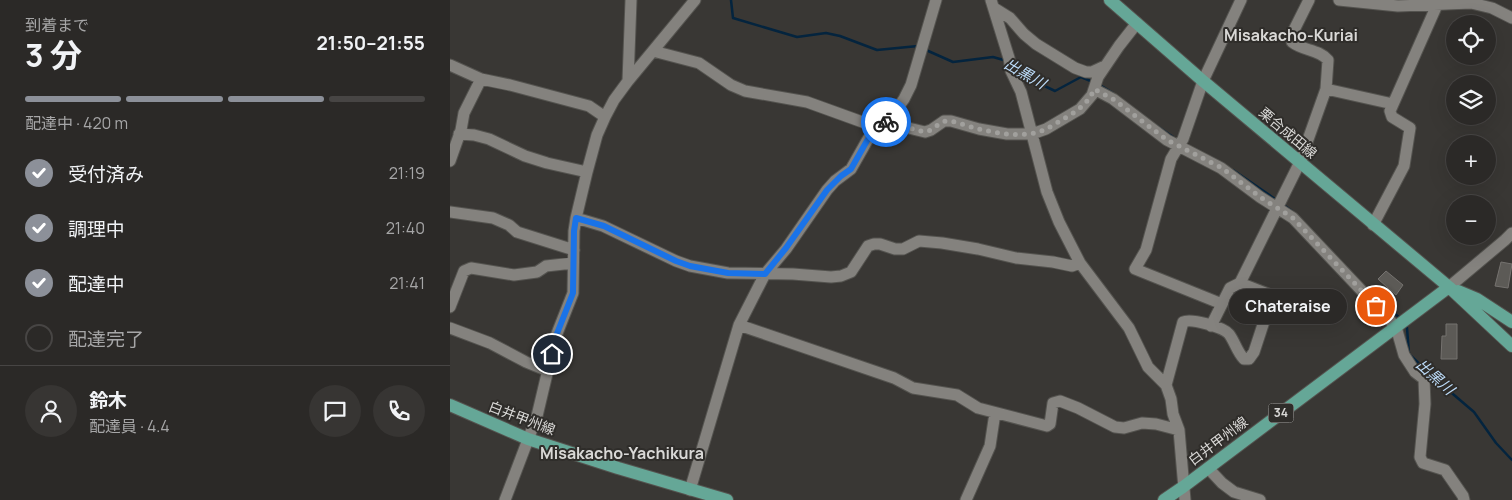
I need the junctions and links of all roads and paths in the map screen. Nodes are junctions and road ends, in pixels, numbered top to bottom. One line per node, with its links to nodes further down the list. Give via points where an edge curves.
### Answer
1 (631, 0): 16 (street)
2 (695, 0): 12 (street)
3 (936, 0): 22 (street, via 911,85 899,107)
4 (1110, 0): 11 (main road, 栗合成田線)
5 (1241, 0): 17 (street)
6 (1309, 0): 19 (street, via 1292,42 1297,47 1323,54 1328,60)
7 (1339, 0): 8 (street, via 1398,6)
8 (1437, 3): 10 (street, via 1471,3 1492,8); 20 (street)
9 (993, 4): 14 (street, via 1036,44 1075,68 1092,72); 24 (street)
10 (1512, 18)
11 (1137, 23): 14 (street); 17 (main road, 栗合成田線)
12 (653, 51): 16 (street); 22 (street, via 699,63 745,91 807,102)
13 (450, 65): 15 (street)
14 (1106, 66): 18 (street)
15 (481, 79): 21 (street, via 589,106); 23 (street, via 464,113)
16 (628, 81): 21 (street)
17 (1203, 81): 25 (street); 27 (main road, 栗合成田線)
18 (1096, 83): 24 (street, via 1092,95 1080,109); 25 (street, via 1167,140)
19 (1326, 89): 20 (street); 27 (street)
20 (1393, 104): 32 (street, via 1392,117 1410,128 1404,166)
21 (604, 117): 28 (street)
22 (881, 125): 24 (street, via 925,132 944,121 951,121 979,130); 37 (street, via 868,139 851,169 827,190)
23 (459, 134): 26 (street); 28 (street, via 489,139 547,164)
24 (1032, 134): 36 (street, via 1047,192)
25 (1181, 143): 29 (street, via 1260,197); 41 (street, via 1171,159 1146,250 1135,268)
26 (450, 162)
27 (1300, 162): 29 (street); 32 (main road, 栗合成田線)
28 (587, 172): 31 (street)
29 (1280, 202): 38 (street); 45 (street)
30 (450, 212): 34 (street, via 493,218 516,232)
31 (576, 218): 34 (street); 37 (street, via 604,226 690,266 728,273)
32 (1373, 225): 39 (main road, 栗合成田線)
33 (1512, 233): 39 (street)
34 (574, 250): 35 (street)
35 (573, 263): 43 (street, via 514,275 471,268 464,271); 50 (street, via 573,293 556,336)
36 (1080, 263): 37 (street, via 1072,266 919,241 902,249 880,244 868,246 851,272 842,276); 51 (street, via 1129,328 1148,367)
37 (765, 274): 46 (street)
38 (1240, 283): 40 (street); 41 (street, via 1230,288)
39 (1449, 287): 44 (main road, via 1477,299); 45 (main road, 白井甲州線 / 34); 49 (main road)
40 (1272, 297): 42 (street); 47 (street, via 1254,352 1248,359 1240,355 1227,332)
41 (1222, 304): 47 (street)
42 (1296, 305)
43 (450, 307)
44 (1512, 322)
45 (1401, 323): 56 (main road, 白井甲州線 / 34); 64 (street, via 1404,355 1424,380 1421,461 1445,470)
46 (739, 325): 53 (street, via 885,375 913,388 957,395 978,408); 57 (street)
47 (1211, 326): 51 (street, via 1189,320 1183,322)
48 (450, 328): 50 (street)
49 (1512, 346)
50 (548, 371): 55 (street)
51 (1166, 385): 54 (street)
52 (450, 405): 55 (main road, 白井甲州線)
53 (995, 413): 54 (street, via 1048,426 1053,404 1060,401 1115,427 1142,423); 61 (street, via 990,446)
54 (1178, 430): 58 (street)
55 (528, 439): 57 (main road, 白井甲州線); 59 (street)
56 (1208, 468): 58 (main road, 白井甲州線 / 34); 63 (street, via 1234,492)
57 (690, 490): 60 (main road, 白井甲州線)
58 (1184, 494): 62 (main road, 白井甲州線 / 34)
59 (505, 500)
60 (727, 500)
61 (966, 500)
62 (1164, 500)
63 (1260, 500)
64 (1464, 500)

